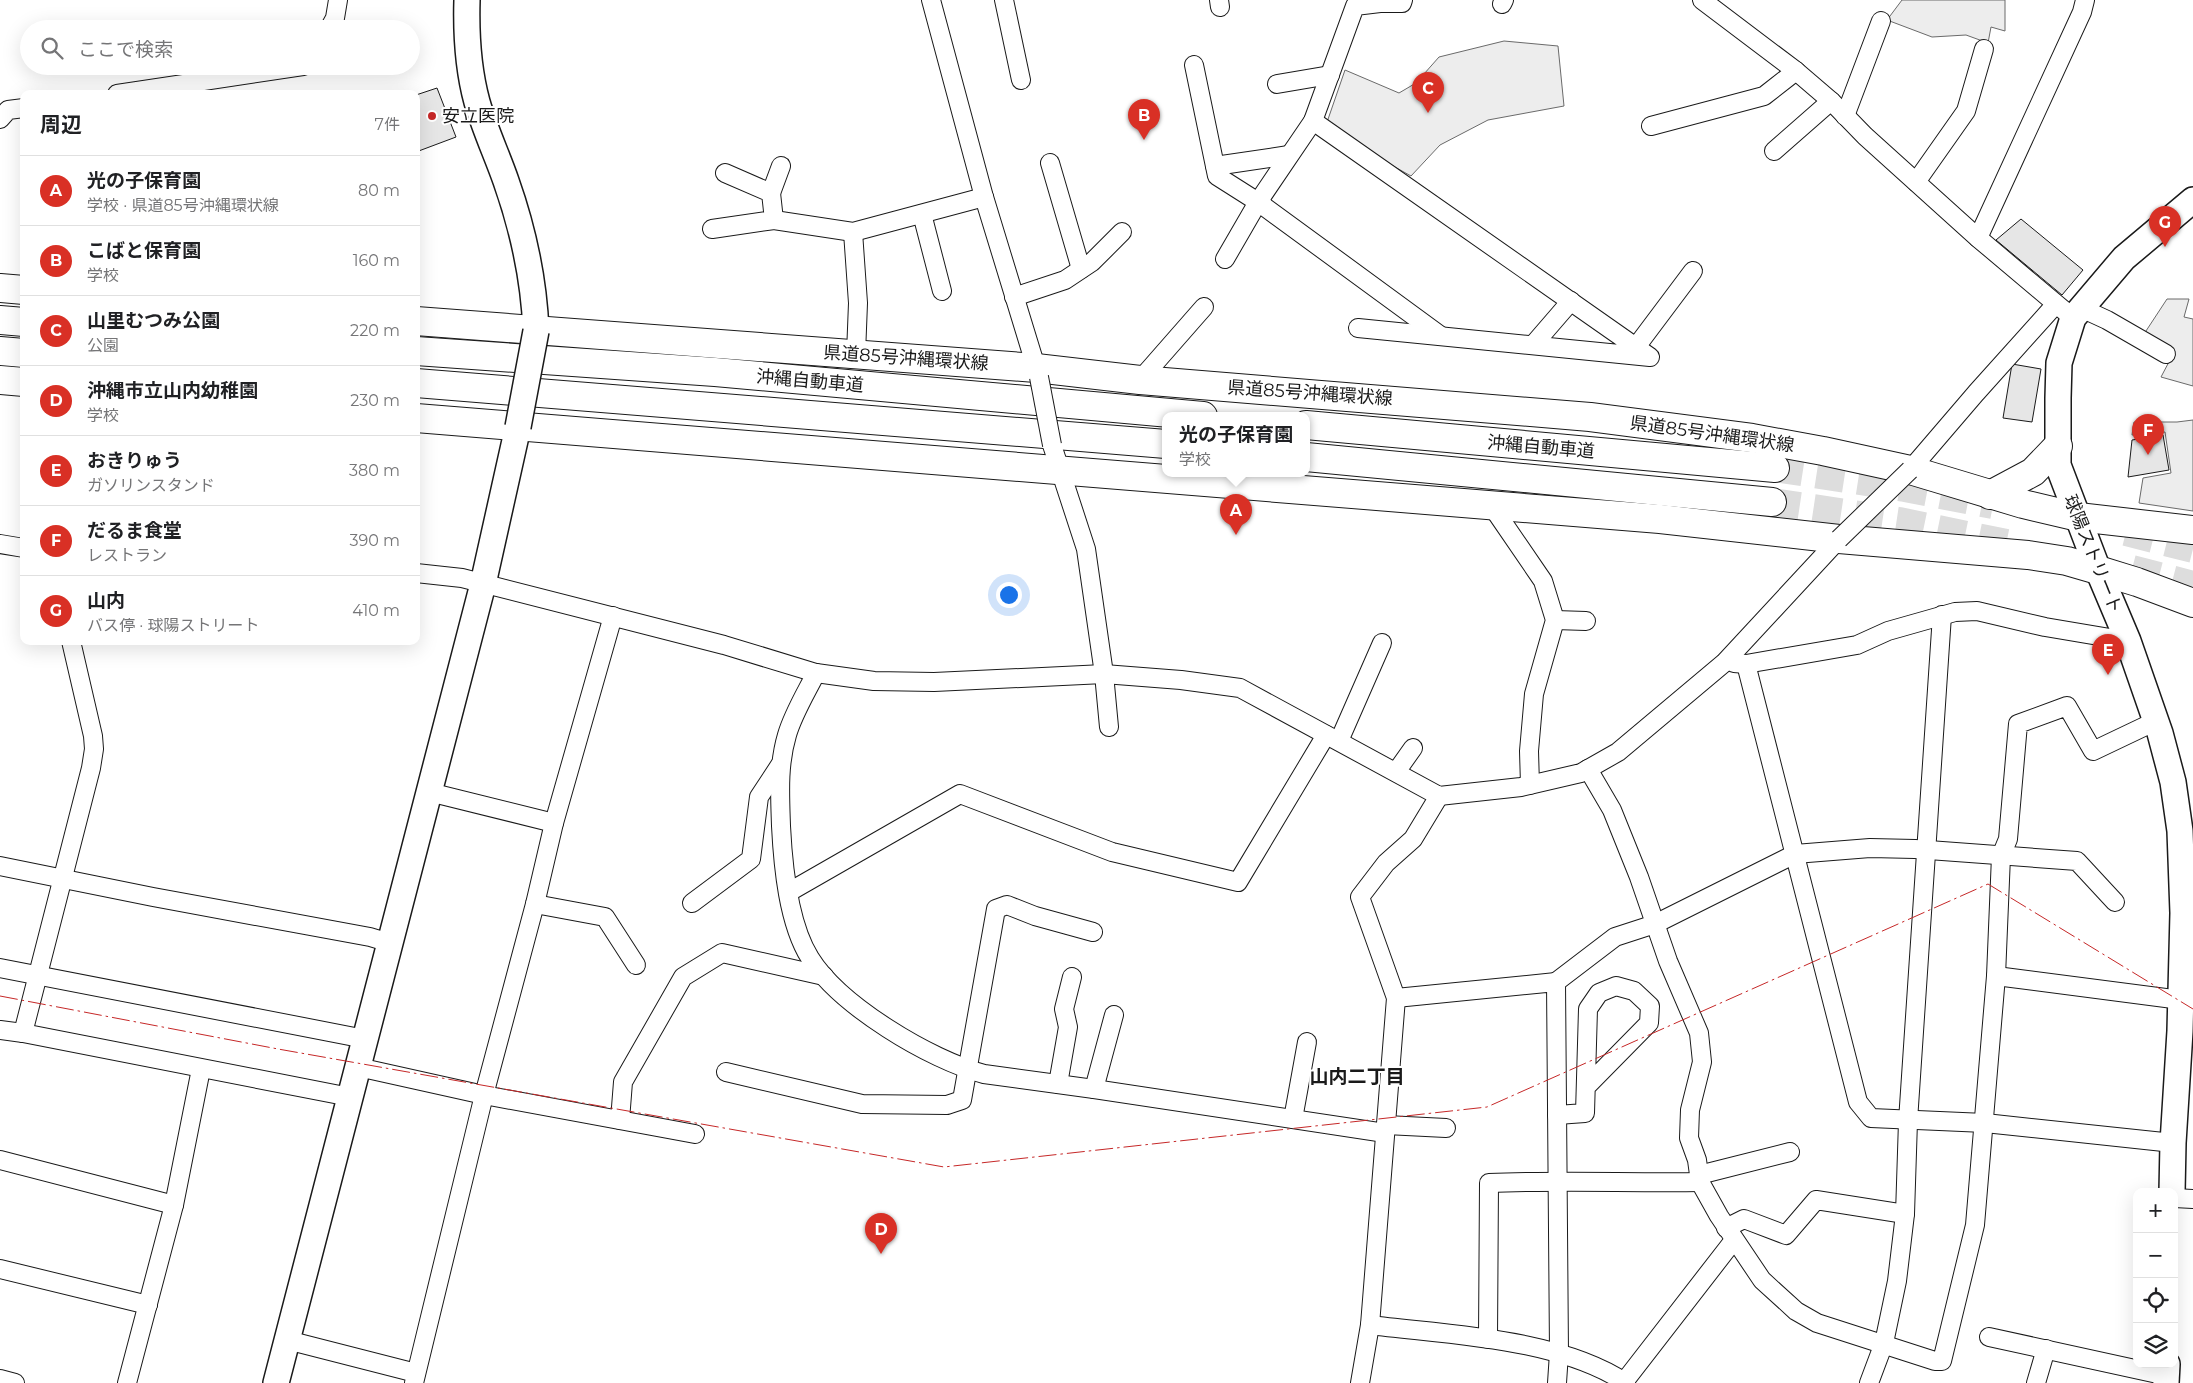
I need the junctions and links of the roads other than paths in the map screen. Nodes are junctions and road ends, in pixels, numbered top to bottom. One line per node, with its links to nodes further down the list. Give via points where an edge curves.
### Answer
1 (338, 0): 8 (street)
2 (467, 0): 55 (street, via 471,74 483,120 518,217 535,302)
3 (931, 0): 32 (street)
4 (1004, 0): 15 (street)
5 (1402, 0): 14 (street, via 1402,3 1355,6)
6 (1702, 0): 12 (street)
7 (2085, 0): 40 (street)
8 (335, 20)
9 (1881, 21): 20 (street)
10 (1984, 49): 30 (street, via 1966,111)
11 (1194, 65): 28 (street)
12 (1796, 71): 18 (street); 23 (street, via 1764,96)
13 (243, 75): 17 (street)
14 (1330, 75): 16 (street); 22 (street)
15 (1021, 80)
16 (1277, 84)
17 (144, 90)
18 (1831, 100): 20 (street); 24 (street)
19 (20, 108): 21 (street, via 8,110)
20 (1846, 116): 30 (street)
21 (0, 119)
22 (1313, 121): 25 (street); 48 (street)
23 (1650, 126)
24 (1774, 152)
25 (1289, 155): 28 (street); 34 (street)
26 (1050, 163): 42 (street)
27 (780, 166): 31 (street)
28 (1215, 166): 34 (street, via 1217,176)
29 (726, 173): 31 (street)
30 (1916, 182): 40 (street)
31 (771, 193): 36 (street)
32 (984, 197): 35 (street); 47 (street)
33 (2193, 200): 50 (street, 球陽ストリート, via 2124,258)
34 (1258, 202): 41 (street); 56 (street)
35 (922, 214): 38 (street); 46 (street)
36 (774, 220): 37 (street); 38 (street)
37 (712, 229)
38 (852, 232): 62 (street, via 858,303)
39 (1122, 232): 42 (street)
40 (1978, 238): 50 (street)
41 (1225, 259)
42 (1081, 269): 47 (street, via 1065,280)
43 (1693, 271): 58 (street)
44 (0, 288): 45 (main road)
45 (20, 290)
46 (942, 291)
47 (1014, 297): 64 (street)
48 (1571, 301): 57 (street); 58 (street)
49 (1204, 307): 66 (street)
50 (2070, 310): 63 (street, via 2107,320); 74 (street, 球陽ストリート, via 2059,363); 79 (street, via 1976,393)
51 (0, 320): 53 (main road)
52 (420, 321): 55 (main road, 県道85号沖縄環状線)
53 (20, 322)
54 (1358, 328): 56 (street)
55 (536, 330): 62 (main road, 県道85号沖縄環状線); 72 (street, bridge)
56 (1442, 336): 57 (street)
57 (1533, 345): 58 (street, via 1650,357)
58 (1636, 347)
59 (0, 351): 61 (main road)
60 (420, 351): 69 (main road, 沖縄自動車道, via 715,372)
61 (20, 353)
62 (856, 354): 64 (main road, 県道85号沖縄環状線)
63 (2166, 354)
64 (1037, 373): 66 (main road, 県道85号沖縄環状線); 76 (street, bridge)
65 (0, 380): 67 (main road)
66 (1140, 380): 79 (main road, 県道85号沖縄環状線, via 1590,417 1752,438)
67 (20, 382)
68 (420, 383): 73 (main road, 沖縄自動車道)
69 (1162, 412)
70 (420, 418): 72 (main road)
71 (1310, 426): 77 (main road, 沖縄自動車道)
72 (518, 427): 76 (main road); 91 (street)
73 (1162, 444)
74 (2058, 446): 81 (main road, via 2033,472); 84 (street, 球陽ストリート, via 2058,465)
75 (1310, 457): 82 (main road, 沖縄自動車道)
76 (1056, 458): 78 (main road); 103 (street, via 1086,549)
77 (1775, 468)
78 (1162, 469)
79 (1910, 470): 81 (main road, 県道85号沖縄環状線); 86 (street, bridge)
80 (1232, 477): 83 (main road)
81 (1990, 495): 84 (main road, 県道85号沖縄環状線)
82 (1772, 502)
83 (1491, 505): 86 (main road); 95 (street, via 1543,581)
84 (2078, 517): 85 (main road, 県道85号沖縄環状線); 89 (street, 球陽ストリート)
85 (2193, 530)
86 (1839, 539): 89 (main road, via 2028,555); 100 (street)
87 (0, 544): 88 (street)
88 (20, 547)
89 (2098, 570): 92 (main road); 97 (street, 球陽ストリート)
90 (420, 573): 91 (street)
91 (483, 584): 94 (street); 112 (street)
92 (2193, 603)
93 (1942, 615): 97 (street, via 1977,611); 101 (street, via 1888,630 1856,645); 115 (street)
94 (613, 616): 102 (street, via 724,645); 114 (street)
95 (1556, 620): 96 (street); 111 (street, via 1534,694 1529,750)
96 (1586, 621)
97 (2128, 641): 104 (street, 球陽ストリート)
98 (1382, 643): 106 (street)
99 (72, 645): 119 (street, via 94,748)
100 (1724, 663): 101 (street); 109 (street, via 1618,752)
101 (1746, 664): 116 (street)
102 (816, 674): 103 (street, via 874,681 934,682); 108 (street, via 787,734)
103 (1104, 674): 105 (street); 106 (street, via 1240,688)
104 (2156, 721): 117 (street, via 2093,751 2067,706 2018,724 2008,839); 135 (street, 球陽ストリート, via 2173,782 2180,831 2183,913)
105 (1109, 727)
106 (1332, 738): 110 (street); 120 (street, via 1238,882 1112,852 960,794)
107 (1413, 748): 110 (street)
108 (781, 764): 120 (street, via 782,859); 122 (street, via 759,798 751,859)
109 (1588, 769): 111 (street); 124 (street, via 1612,810)
110 (1396, 772): 113 (street)
111 (1530, 785): 113 (street)
112 (429, 792): 114 (street); 126 (street)
113 (1439, 796): 134 (street, via 1412,838 1386,863 1360,897)
114 (554, 823): 123 (street)
115 (1925, 849): 116 (street, via 1870,848); 117 (street); 153 (street)
116 (1795, 854): 124 (street); 153 (street, via 1858,1102 1871,1118)
117 (2001, 856): 121 (street, via 2077,861); 131 (street)
118 (0, 866): 119 (street)
119 (63, 878): 126 (street, via 370,937); 129 (street)
120 (789, 892): 130 (street, via 798,932)
121 (2115, 902)
122 (692, 903)
123 (535, 904): 127 (street, via 605,918); 148 (street)
124 (1655, 924): 133 (street, via 1615,937); 161 (street, via 1699,1033 1702,1062 1690,1110 1689,1138)
125 (1093, 932): 143 (street, via 1007,905 996,909)
126 (390, 944): 139 (street)
127 (636, 965)
128 (0, 968): 129 (street)
129 (36, 975): 138 (street); 139 (street)
130 (824, 976): 143 (street, via 847,998 897,1032); 152 (street, via 722,953 683,977 623,1082)
131 (1996, 976): 135 (street); 154 (street)
132 (1072, 977): 145 (street, via 1064,1009 1068,1027)
133 (1556, 982): 134 (street); 150 (street)
134 (1396, 998): 156 (street)
135 (2181, 1000): 158 (street, 球陽ストリート)
136 (1114, 1015): 147 (street)
137 (0, 1030): 138 (street)
138 (23, 1033): 142 (street)
139 (365, 1039): 141 (street)
140 (1307, 1042): 151 (street)
141 (358, 1067): 148 (street); 149 (street)
142 (201, 1069): 149 (street); 166 (street)
143 (968, 1070): 144 (street, via 962,1100 930,1105 862,1104); 145 (street)
144 (726, 1072)
145 (1058, 1084): 147 (street)
146 (1586, 1087): 146 (street, via 1588,1009 1599,994 1616,986 1634,991 1650,1006 1649,1023); 150 (street, via 1585,1113)
147 (1094, 1088): 151 (street)
148 (484, 1095): 152 (street); 179 (street)
149 (350, 1097): 174 (street)
150 (1557, 1116): 162 (street)
151 (1293, 1119): 156 (street)
152 (620, 1120): 157 (street)
153 (1908, 1121): 154 (street); 167 (street)
154 (1985, 1123): 158 (street); 175 (street, via 1975,1225 1942,1361 1920,1357)
155 (1446, 1128): 156 (street)
156 (1385, 1129): 171 (street)
157 (695, 1134)
158 (2173, 1143): 163 (street, 球陽ストリート)
159 (1790, 1152): 161 (street)
160 (0, 1160): 166 (street)
161 (1700, 1178): 162 (street, via 1615,1183); 168 (street)
162 (1557, 1180): 173 (street, via 1489,1183); 177 (street)
163 (2172, 1188)
164 (2178, 1198): 165 (street)
165 (2193, 1199)
166 (174, 1205): 170 (street)
167 (1905, 1214): 168 (street, via 1816,1200 1786,1234 1744,1218); 175 (street, via 1897,1281)
168 (1730, 1234): 175 (street, via 1762,1280 1796,1311 1817,1323); 186 (street)
169 (0, 1268): 170 (street)
170 (148, 1305): 182 (street)
171 (1370, 1325): 173 (street); 184 (street)
172 (1989, 1337): 176 (street)
173 (1488, 1339): 177 (street)
174 (287, 1340): 179 (street); 183 (street)
175 (1884, 1343): 187 (street)
176 (2046, 1349): 178 (street); 188 (street)
177 (1559, 1353): 185 (street); 186 (street)
178 (2167, 1375)
179 (415, 1378)
180 (0, 1380): 181 (street)
181 (14, 1383)
182 (127, 1383)
183 (276, 1383)
184 (1360, 1383)
185 (1557, 1383)
186 (1625, 1383)
187 (1869, 1383)
188 (2036, 1383)

